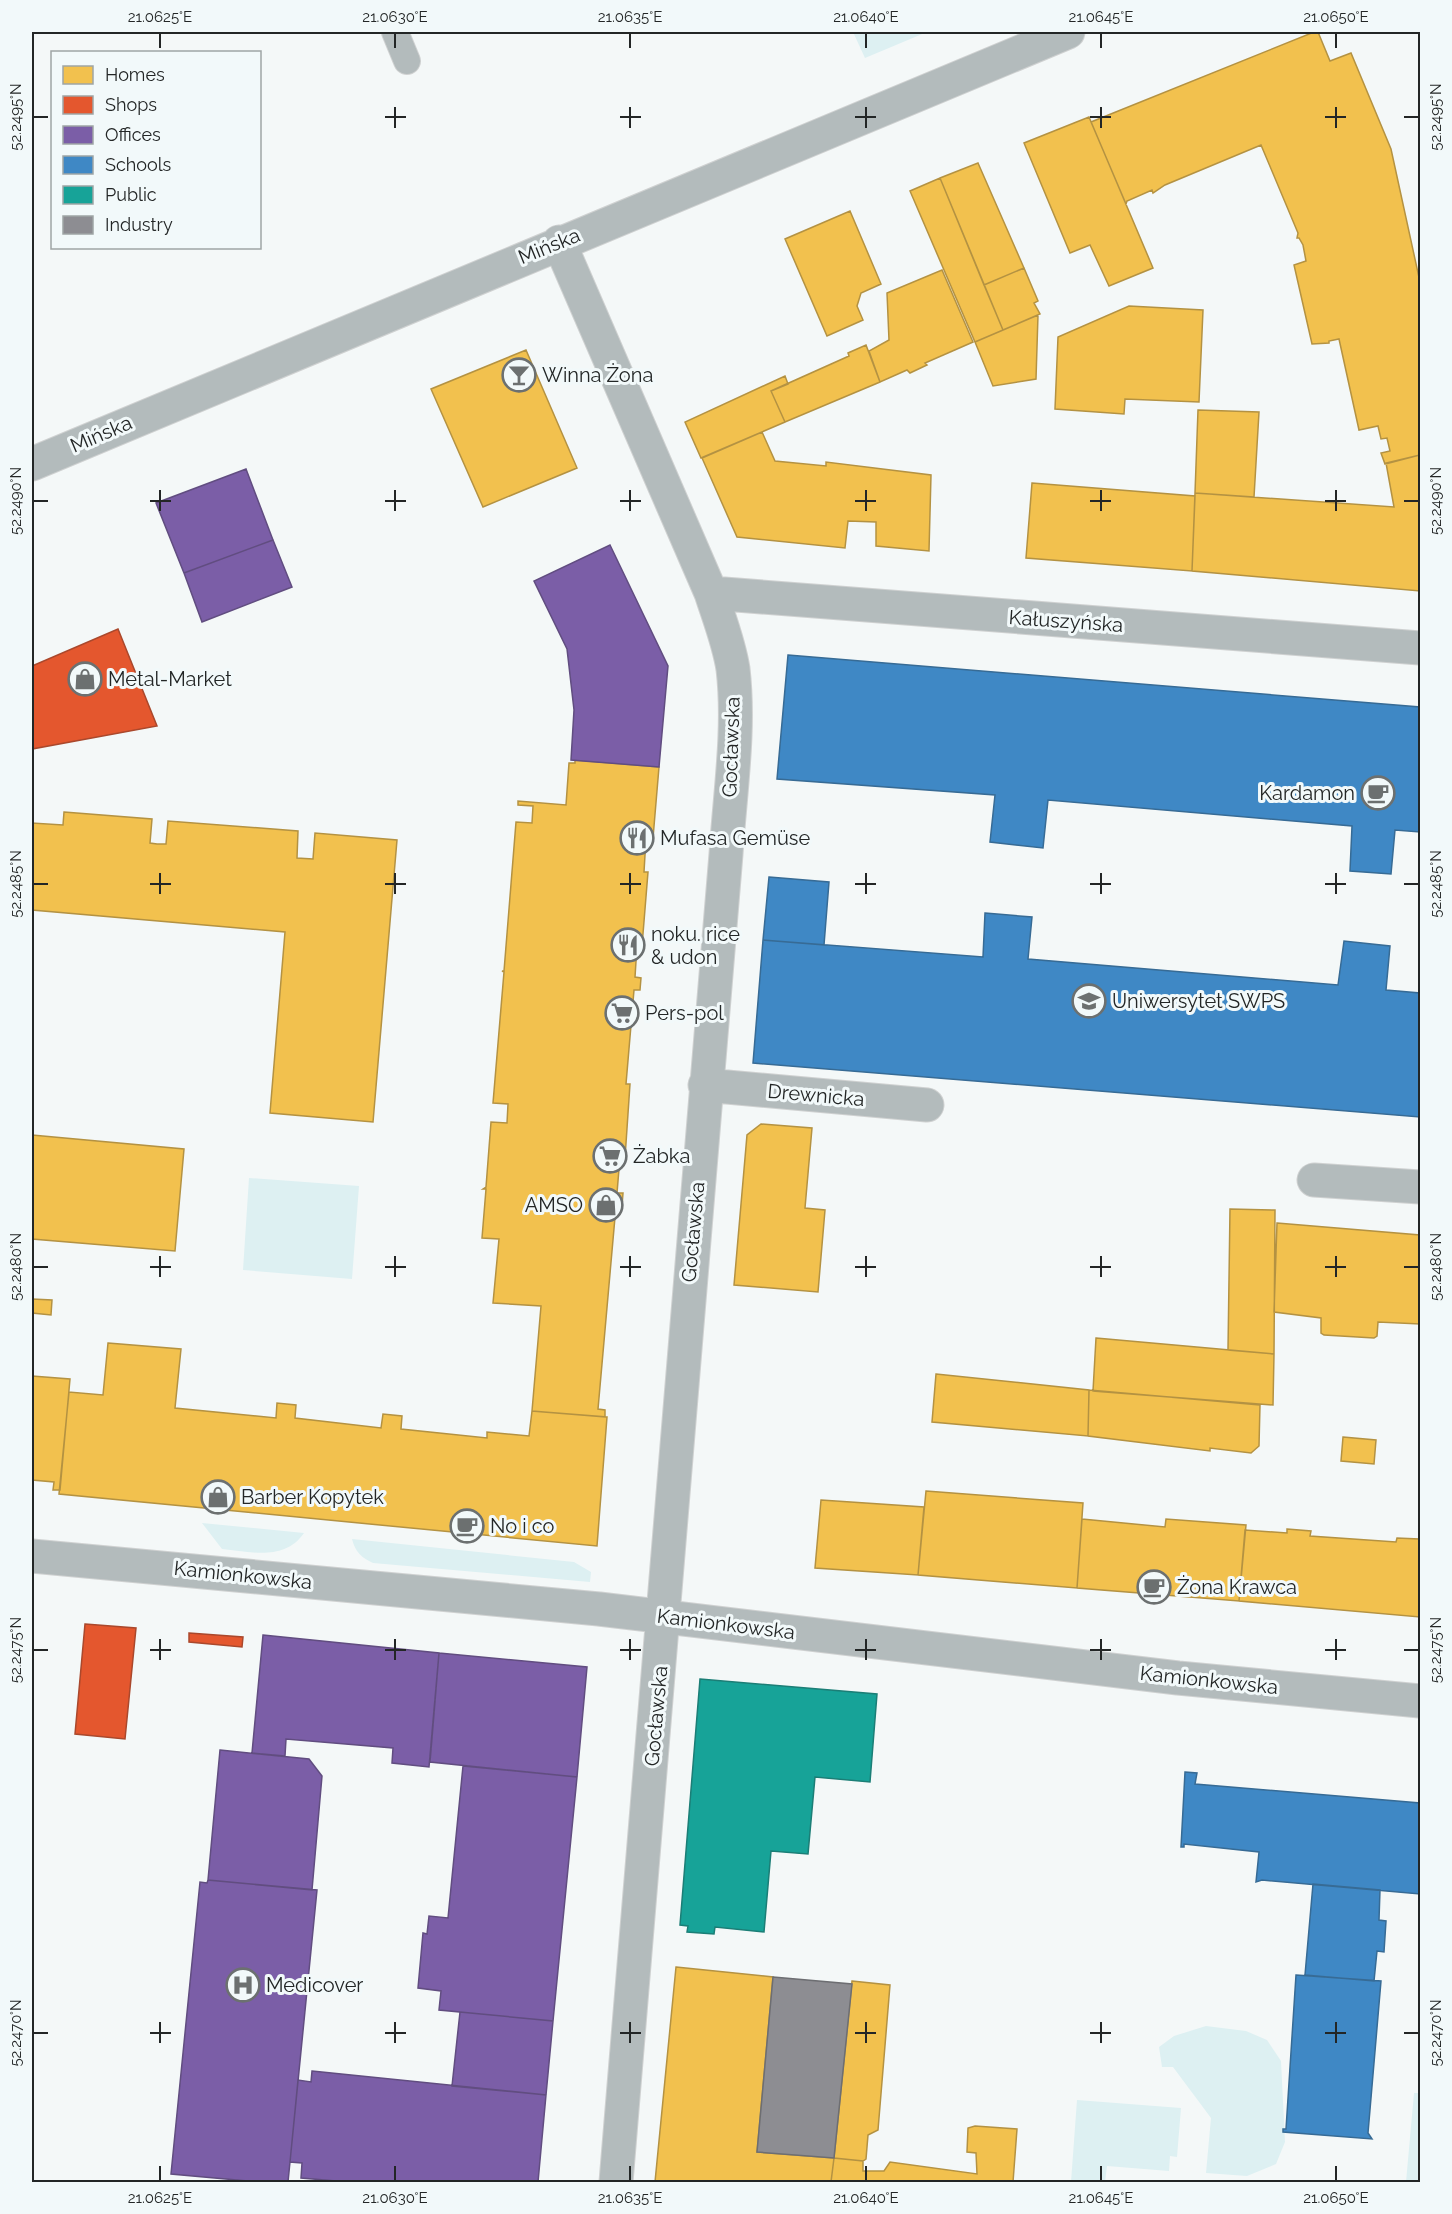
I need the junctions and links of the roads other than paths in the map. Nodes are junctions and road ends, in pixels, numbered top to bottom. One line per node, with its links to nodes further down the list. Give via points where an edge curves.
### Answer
1 (395, 32): 3 (lane)
2 (1068, 32): 4 (street, Mińska)
3 (408, 61)
4 (559, 242): 5 (street, Mińska); 6 (street, Gocławska)
5 (32, 464)
6 (711, 593): 7 (street, Kałuszyńska); 8 (street, Gocławska, via 732,668 735,705)
7 (1420, 648)
8 (705, 1085): 9 (street, Drewnicka); 13 (street, Gocławska)
9 (927, 1105)
10 (1314, 1180): 11 (street)
11 (1420, 1187)
12 (32, 1556): 13 (street, Kamionkowska)
13 (663, 1617): 14 (street, Kamionkowska, via 1178,1678); 15 (street, Gocławska)
14 (1420, 1701)
15 (616, 2182)

